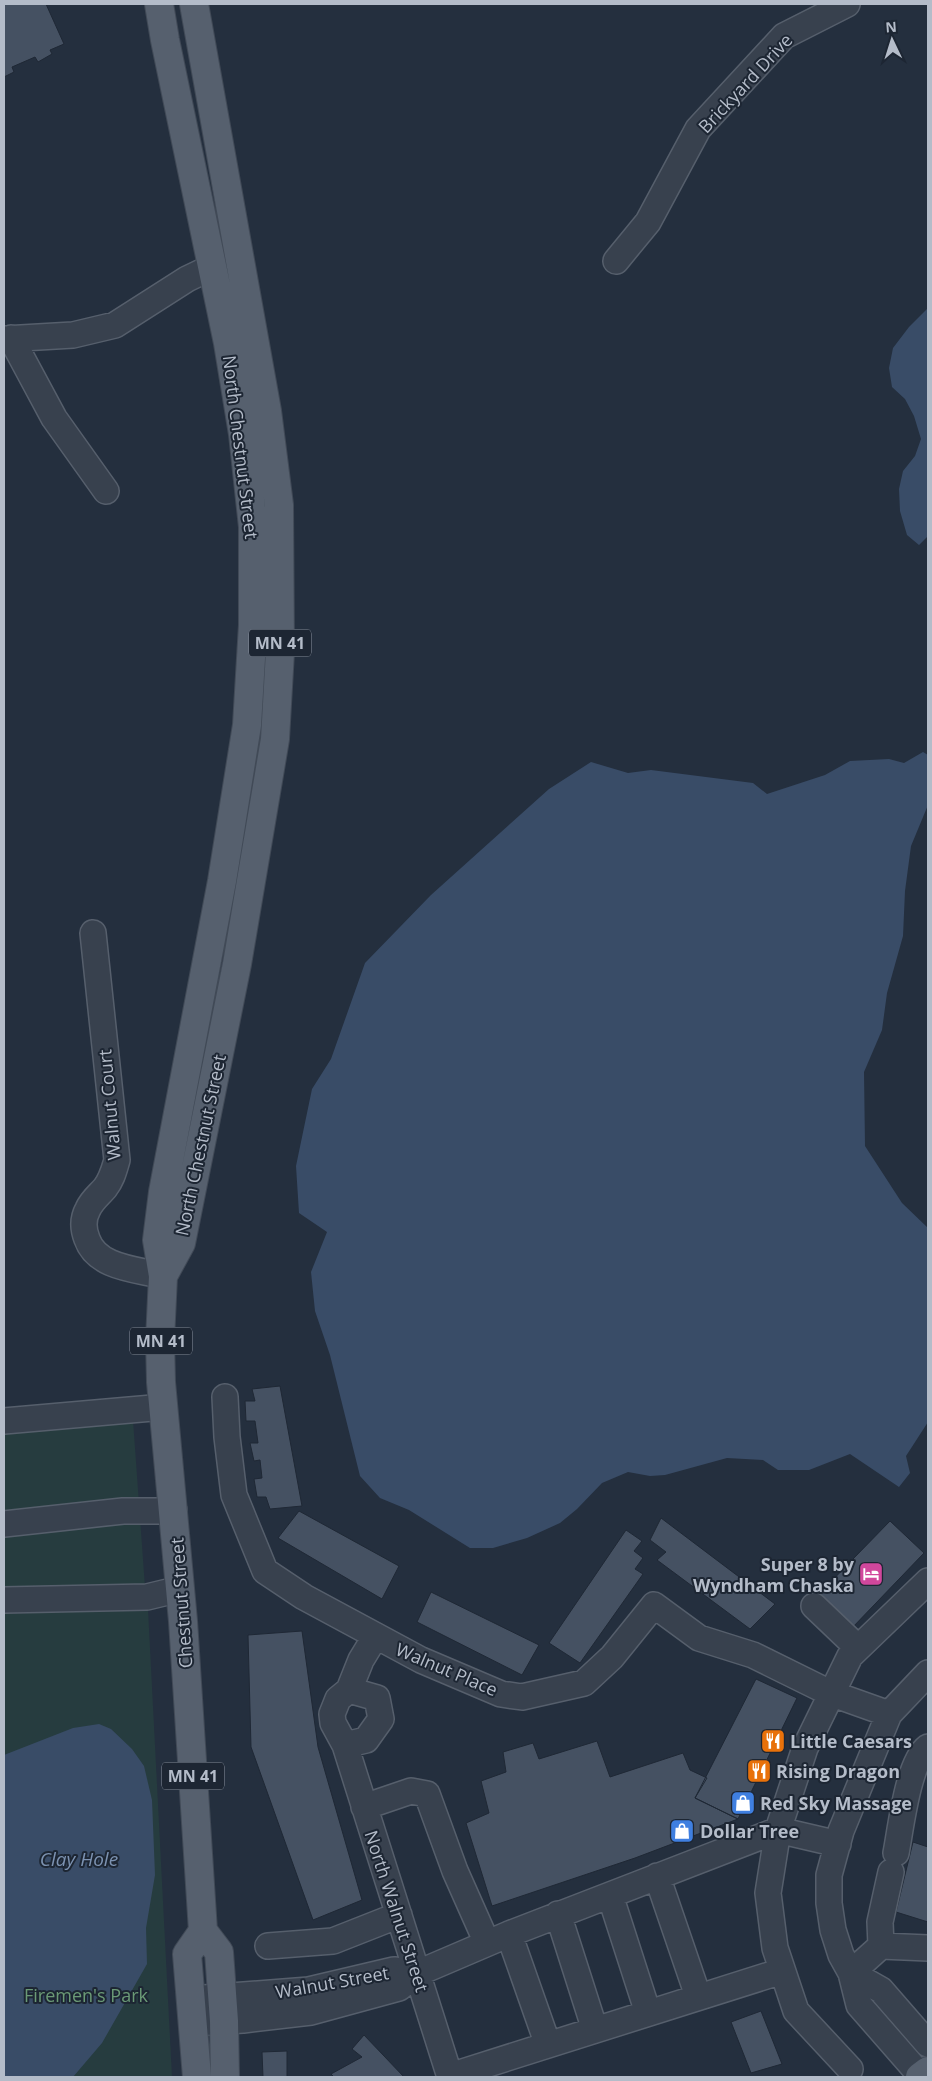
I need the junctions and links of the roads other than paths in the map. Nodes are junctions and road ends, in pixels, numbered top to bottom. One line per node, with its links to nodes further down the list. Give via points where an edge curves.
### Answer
1 (159, 4): 5 (main road, North Chestnut Street / MN 41)
2 (194, 4): 9 (main road, North Chestnut Street / MN 41, via 269,429 279,505 280,652 275,739 237,964 181,1244)
3 (847, 4): 4 (street, Brickyard Drive, via 784,36 698,130 648,222)
4 (616, 261)
5 (212, 267): 6 (street, via 187,279 115,325 73,335); 9 (main road, North Chestnut Street / MN 41, via 244,443 253,526 253,625 247,725 222,881 162,1192 157,1240)
6 (7, 338): 7 (street, via 54,418)
7 (106, 491)
8 (93, 933): 9 (street, Walnut Court, via 117,1160 113,1176 88,1210 84,1220 85,1234 93,1252 101,1259)
9 (163, 1276): 11 (main road, Chestnut Street / MN 41, via 160,1340)
10 (225, 1397): 19 (street, Walnut Place, via 234,1495 265,1571)
11 (164, 1407): 12 (street); 13 (main road, Chestnut Street / MN 41)
12 (4, 1421)
13 (174, 1511): 14 (street, via 123,1511); 16 (main road, Chestnut Street / MN 41)
14 (4, 1524)
15 (928, 1581): 20 (street)
16 (180, 1589): 17 (street, via 147,1597); 34 (main road, Chestnut Street / MN 41)
17 (4, 1600)
18 (814, 1606): 20 (street)
19 (375, 1637): 22 (street); 23 (street, Walnut Place, via 502,1694 522,1697 584,1683 612,1657 654,1605 699,1638 753,1655)
20 (858, 1648): 23 (street, via 850,1656)
21 (928, 1673): 24 (street)
22 (349, 1690): 25 (street, via 338,1699 332,1714 333,1723); 25 (street, via 376,1698 381,1719 366,1740)
23 (830, 1693): 24 (street, Walnut Place); 28 (street, via 804,1748)
24 (888, 1714): 29 (street)
25 (345, 1745): 27 (street, North Walnut Street)
26 (928, 1748): 37 (street, via 913,1770 880,1922)
27 (364, 1807): 33 (street, North Walnut Street); 35 (street, via 411,1791 427,1794 455,1871)
28 (778, 1830): 29 (street); 30 (street, Walnut Street); 39 (street, via 768,1893 774,1948)
29 (838, 1844): 41 (street, via 829,1875 829,1903 838,1947)
30 (657, 1876): 31 (street, Walnut Street); 42 (street)
31 (610, 1895): 32 (street, Walnut Street); 45 (street)
32 (558, 1914): 35 (street, Walnut Street); 46 (street)
33 (399, 1915): 36 (street, via 333,1941); 40 (street, North Walnut Street)
34 (204, 1931): 43 (main road, via 219,1952); 44 (main road, via 187,1954)
35 (498, 1938): 40 (street, Walnut Street); 48 (street)
36 (268, 1946)
37 (881, 1946): 38 (street); 41 (street)
38 (928, 1948)
39 (782, 1971): 42 (street); 49 (street, via 796,2011)
40 (418, 1973): 43 (street, Walnut Street, via 399,1988 311,2012); 51 (street, North Walnut Street)
41 (851, 1973): 47 (street, via 881,1990); 50 (street, via 859,2005)
42 (698, 1996): 45 (street)
43 (223, 2009): 44 (street, Walnut Street); 53 (main road)
44 (192, 2011): 52 (main road)
45 (648, 2013): 46 (street)
46 (594, 2030): 48 (street)
47 (928, 2044)
48 (548, 2045): 51 (street)
49 (850, 2069)
50 (923, 2075)
51 (450, 2076)
52 (197, 2077)
53 (226, 2077)

